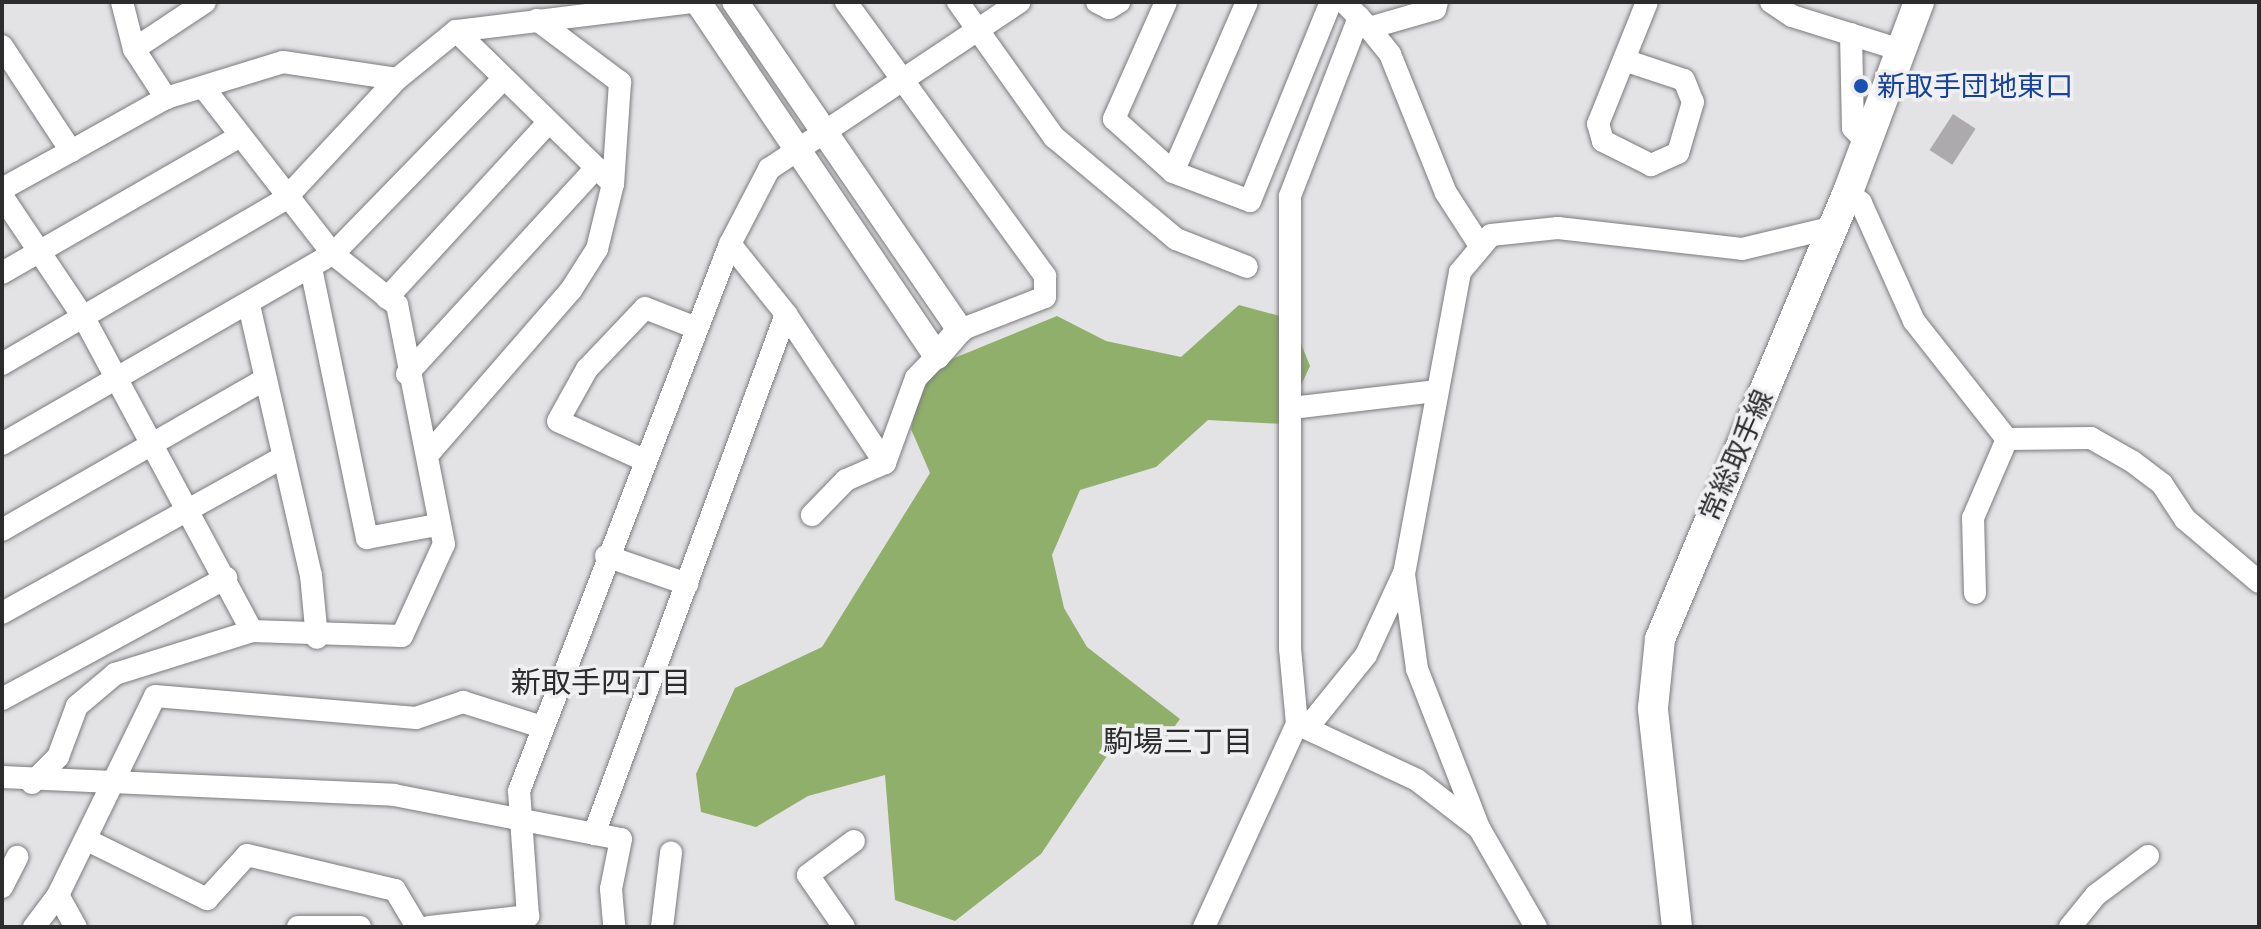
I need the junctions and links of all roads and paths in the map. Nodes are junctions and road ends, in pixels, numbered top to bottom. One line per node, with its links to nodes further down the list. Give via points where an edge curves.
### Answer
1 (122, 2): 23 (street)
2 (205, 2): 23 (street)
3 (696, 2): 18 (street); 35 (street)
4 (735, 2): 32 (street)
5 (846, 2): 28 (street)
6 (958, 2): 20 (street)
7 (1019, 2): 20 (street)
8 (1097, 2): 9 (street, via 1109,8)
9 (1119, 2)
10 (1166, 2): 38 (street, via 1114,119)
11 (1247, 2): 38 (street)
12 (1331, 2): 38 (street, via 1250,201)
13 (1437, 2): 17 (street, via 1435,9)
14 (1647, 2): 25 (street)
15 (1771, 2): 21 (street)
16 (1919, 2): 24 (main road, 常総取手線)
17 (1357, 16): 46 (street, via 1390,54 1446,193); 64 (street, via 1290,196)
18 (537, 20): 19 (street); 39 (street, via 620,82)
19 (456, 31): 26 (street); 27 (street)
20 (978, 31): 28 (street); 49 (street, via 1054,137 1176,239)
21 (1851, 34): 24 (street); 34 (street, via 1853,128)
22 (2, 46): 36 (street)
23 (134, 49): 30 (street)
24 (1901, 50): 34 (main road, 常総取手線)
25 (1624, 60): 25 (street, via 1598,124 1603,141 1651,165 1678,153 1693,102 1684,80)
26 (504, 78): 31 (street); 48 (street)
27 (397, 79): 29 (street, via 283,62); 43 (street)
28 (900, 82): 32 (street); 57 (street, via 1045,276 1045,297)
29 (204, 88): 30 (street); 33 (street)
30 (166, 98): 36 (street)
31 (549, 122): 37 (street); 52 (street)
32 (825, 133): 35 (street); 57 (street)
33 (240, 136): 43 (street); 47 (street)
34 (1867, 142): 41 (main road, 常総取手線)
35 (799, 150): 45 (street, via 769,169); 58 (street)
36 (71, 151): 40 (street)
37 (596, 168): 39 (street); 60 (street)
38 (1173, 172)
39 (613, 184): 68 (street, via 597,249 571,290)
40 (2, 189)
41 (1848, 192): 44 (main road, 常総取手線); 65 (street, via 1867,216 1914,321)
42 (2, 196): 47 (street)
43 (285, 199): 48 (street); 55 (street)
44 (1834, 227): 46 (street, via 1742,249 1558,228 1491,235); 112 (main road, 常総取手線, via 1660,639 1653,708)
45 (730, 244): 54 (street); 56 (street)
46 (1481, 247): 63 (street, via 1460,272)
47 (36, 254): 51 (street); 55 (street)
48 (333, 254): 50 (street); 52 (street)
49 (1247, 267)
50 (311, 268): 53 (street); 74 (street, via 367,538)
51 (2, 273)
52 (387, 298): 60 (street, via 397,305)
53 (249, 305): 61 (street); 62 (street)
54 (786, 314): 71 (street); 80 (street)
55 (84, 318): 59 (street); 61 (street)
56 (696, 328): 70 (street); 70 (street, via 645,308 587,369 558,421)
57 (960, 330): 58 (street)
58 (937, 356): 71 (street, via 916,378)
59 (2, 364)
60 (407, 374): 68 (street)
61 (117, 378): 66 (street); 67 (street)
62 (266, 379): 67 (street); 69 (street)
63 (1437, 391): 64 (street); 77 (street)
64 (1292, 408): 86 (street, via 1290,648)
65 (2007, 439): 79 (street, via 2091,438 2162,484 2185,519); 81 (street, via 1973,518)
66 (2, 444)
67 (153, 444): 72 (street); 75 (street)
68 (431, 451): 74 (street)
69 (284, 457): 72 (street); 84 (street)
70 (644, 460): 76 (street)
71 (885, 463): 73 (street, via 846,480)
72 (190, 509): 78 (street); 82 (street)
73 (812, 515)
74 (437, 525): 84 (street, via 444,544 402,636)
75 (2, 530)
76 (606, 556): 80 (street); 87 (street)
77 (1404, 574): 86 (street, via 1366,655); 92 (street, via 1417,669)
78 (226, 578): 83 (street); 85 (street)
79 (2259, 582)
80 (687, 584): 93 (street)
81 (1975, 593)
82 (2, 613)
83 (252, 631): 84 (street); 89 (street, via 115,674 77,706 58,757)
84 (317, 638)
85 (2, 699)
86 (1302, 726): 92 (street, via 1417,780); 110 (street)
87 (542, 727): 90 (street, via 463,702 416,718 155,696); 91 (street, via 519,791)
88 (2, 777): 89 (street)
89 (32, 783): 90 (street)
90 (108, 785): 91 (street, via 394,795); 94 (street)
91 (521, 818): 93 (street); 106 (street, via 528,916)
92 (1479, 828): 111 (street)
93 (594, 834): 107 (street, via 621,839 611,889)
94 (87, 840): 100 (street); 105 (street, via 207,899 247,855 395,890)
95 (854, 841): 109 (street, via 808,875)
96 (671, 853): 108 (street)
97 (2148, 856): 113 (street, via 2096,895)
98 (17, 857): 99 (street)
99 (2, 887)
100 (58, 895): 101 (street); 102 (street)
101 (34, 927)
102 (76, 927)
103 (298, 927): 104 (street)
104 (360, 927)
105 (417, 927)
106 (429, 927)
107 (614, 927)
108 (662, 927)
109 (844, 927)
110 (1204, 927)
111 (1536, 927)
112 (1677, 927)
113 (2070, 927)

